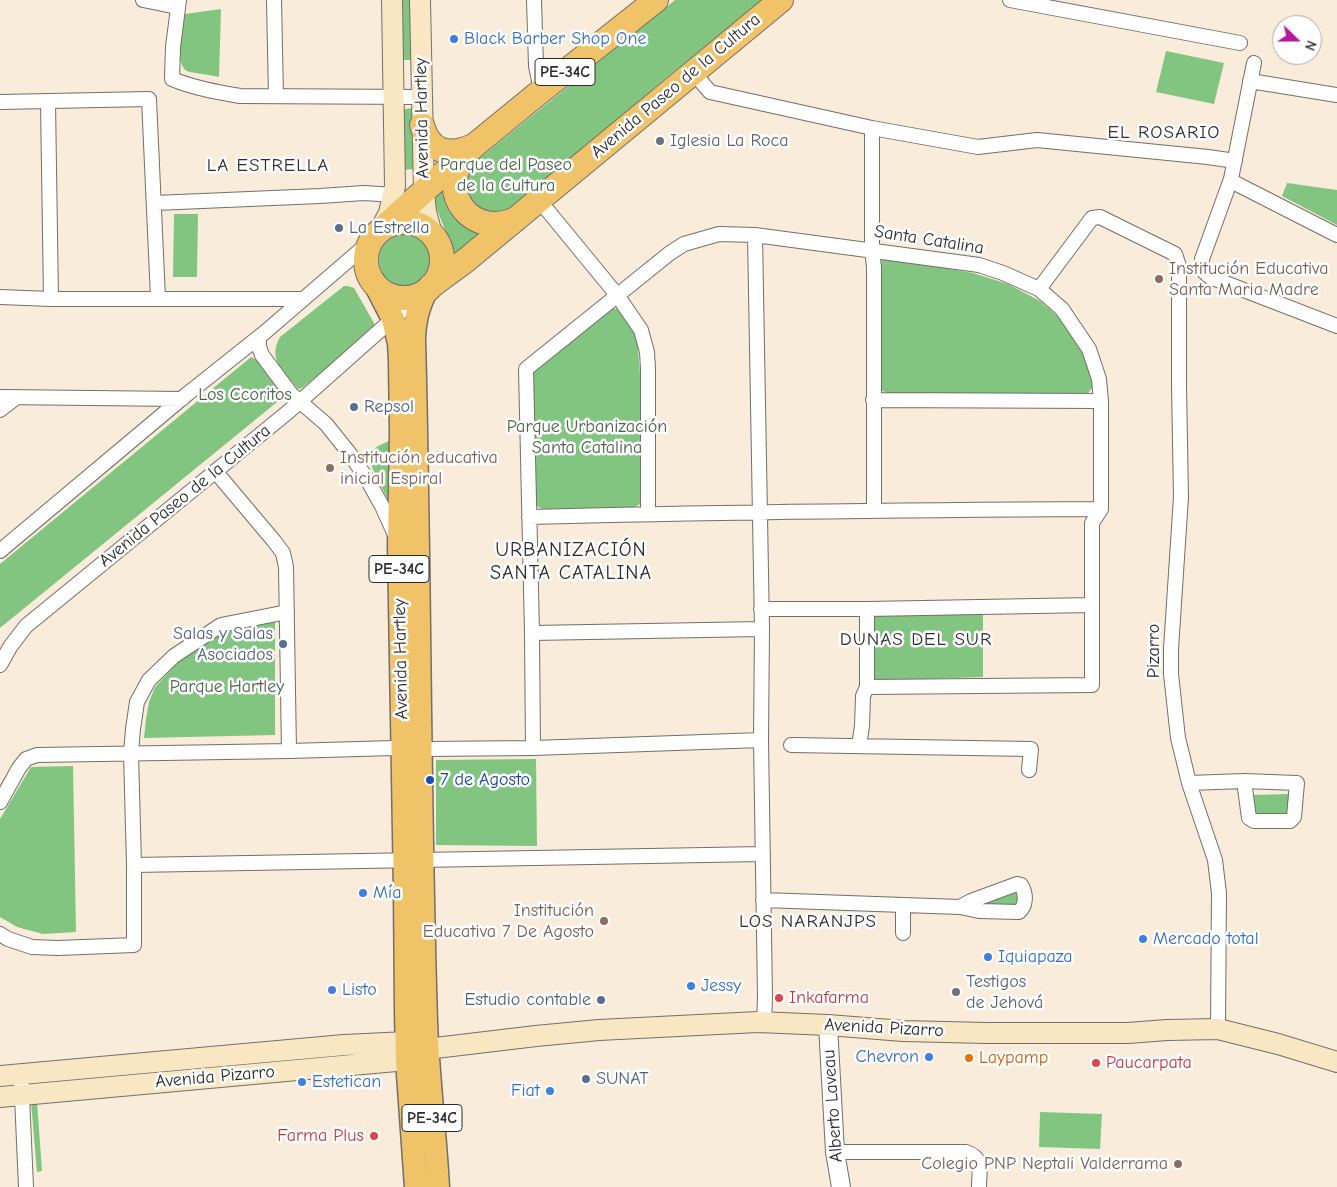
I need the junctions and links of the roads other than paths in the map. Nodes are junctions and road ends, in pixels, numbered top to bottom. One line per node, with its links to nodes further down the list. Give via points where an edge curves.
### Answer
1 (143, 0): 9 (street)
2 (274, 0): 15 (street)
3 (392, 0): 16 (main road, Avenida Hartley)
4 (420, 0): 18 (main road, Avenida Hartley)
5 (534, 0): 14 (street)
6 (655, 0): 14 (highway, PE-34C)
7 (781, 0): 12 (highway, Avenida Paseo de la Cultura)
8 (1010, 0): 10 (street)
9 (178, 4): 15 (street, via 172,79 214,92)
10 (1240, 43)
11 (1254, 63): 13 (street)
12 (693, 72): 22 (street, via 710,92); 28 (highway, Avenida Paseo de la Cultura)
13 (1250, 81): 17 (street); 24 (street)
14 (540, 91): 23 (highway, PE-34C)
15 (276, 96): 16 (street)
16 (394, 96): 18 (street); 27 (main road, Avenida Hartley)
17 (1337, 96)
18 (421, 97): 21 (main road, Avenida Hartley)
19 (0, 102): 20 (street)
20 (48, 102): 29 (street, via 149,99); 42 (street)
21 (422, 124): 23 (highway, via 424,134 438,149 463,151); 26 (main road, Avenida Hartley)
22 (872, 128): 24 (street, via 978,147 1037,140); 35 (street)
23 (475, 145): 26 (highway, PE-34C); 30 (highway, via 455,175 457,199 464,210 484,223 508,223)
24 (1235, 160): 25 (street)
25 (1231, 181): 34 (street); 45 (street, via 1202,259 1204,273)
26 (424, 192): 31 (highway, PE-34C); 32 (main road, Avenida Hartley)
27 (394, 195): 29 (street, via 364,192); 31 (main road, Avenida Hartley)
28 (539, 200): 30 (highway, Avenida Paseo de la Cultura); 39 (street)
29 (154, 203): 41 (street)
30 (519, 217): 38 (highway, Avenida Paseo de la Cultura)
31 (378, 233): 32 (highway, via 396,223 410,222); 36 (highway, PE-34C, via 368,251 367,262); 43 (street)
32 (432, 234): 38 (highway, PE-34C, via 442,258 435,281)
33 (756, 234): 35 (street, Santa Catalina); 39 (street, Santa Catalina, via 719,234 684,244); 57 (street)
34 (1337, 235)
35 (872, 250): 37 (street, Santa Catalina, via 979,265); 50 (street)
36 (374, 282): 38 (highway, via 394,296 410,297); 44 (main road, Avenida Hartley / PE-34C)
37 (1039, 288): 51 (street, Santa Catalina, via 1062,309 1090,349 1099,379); 79 (street, Pizarro, via 1092,218 1100,217 1175,254 1179,266 1181,497 1171,674 1178,738)
38 (427, 289): 44 (street, Avenida Paseo de la Cultura); 73 (main road, Avenida Hartley / PE-34C, via 415,320 414,338 418,494)
39 (618, 295): 58 (street, via 641,330 647,352); 59 (street, Santa Catalina, via 526,370)
40 (0, 297): 42 (street)
41 (158, 298): 42 (street); 43 (street)
42 (51, 299)
43 (303, 299): 46 (street)
44 (393, 319): 52 (street, Avenida Paseo de la Cultura); 60 (main road, Avenida Hartley / PE-34C, via 400,361)
45 (1337, 326)
46 (259, 337): 49 (street); 52 (street, via 262,356)
47 (0, 397): 48 (street)
48 (17, 397): 49 (street); 53 (street)
49 (182, 399): 61 (street)
50 (873, 400): 51 (street); 56 (street)
51 (1101, 401): 55 (street, Santa Catalina)
52 (301, 402): 54 (street, Avenida Paseo de la Cultura); 60 (street, via 326,424 350,454 382,506)
53 (0, 410)
54 (215, 471): 65 (street, via 283,553); 68 (street, Avenida Paseo de la Cultura, via 26,626)
55 (1101, 509): 56 (street); 62 (street, Santa Catalina, via 1092,523)
56 (874, 510): 57 (street)
57 (760, 512): 58 (street); 63 (street)
58 (648, 514): 59 (street)
59 (529, 517): 67 (street)
60 (399, 545): 73 (main road, Avenida Hartley / PE-34C)
61 (0, 551)
62 (1092, 605): 64 (street); 69 (street, Santa Catalina, via 1092,686)
63 (761, 609): 64 (street); 66 (street)
64 (867, 609): 69 (street)
65 (287, 612): 75 (street); 76 (street, via 221,625 174,656 149,680 137,702)
66 (762, 629): 67 (street); 70 (street)
67 (532, 633): 74 (street)
68 (0, 665)
69 (867, 687): 72 (street, via 863,696)
70 (762, 740): 74 (street); 81 (street)
71 (791, 745): 72 (street)
72 (859, 746): 77 (street, via 1030,749)
73 (411, 748): 74 (street); 75 (street); 82 (main road, Avenida Hartley / PE-34C)
74 (533, 748)
75 (289, 751): 76 (street)
76 (131, 754): 80 (street, via 37,755 26,759); 83 (street)
77 (1029, 770)
78 (1244, 782): 79 (street)
79 (1190, 783): 91 (street, Pizarro, via 1216,860 1218,876)
80 (0, 802)
81 (763, 854): 82 (street); 84 (street)
82 (413, 861): 83 (street); 92 (main road, Avenida Hartley / PE-34C)
83 (134, 865): 88 (street, via 134,945 32,947)
84 (763, 900): 85 (street); 89 (street)
85 (903, 906): 86 (street); 87 (street)
86 (960, 907)
87 (903, 933)
88 (0, 934)
89 (764, 1022): 90 (main road, Avenida Pizarro); 92 (main road, Avenida Pizarro, via 599,1030)
90 (828, 1025): 91 (main road, Avenida Pizarro, via 987,1034); 98 (street, Alberto Laveau)
91 (1218, 1029): 93 (main road, Avenida Pizarro)
92 (414, 1051): 94 (main road, Avenida Pizarro, via 344,1045); 96 (main road, Avenida Pizarro); 100 (main road, PE-34C); 101 (main road, PE-34C)
93 (1337, 1062)
94 (20, 1074): 95 (main road, Avenida Pizarro); 96 (street)
95 (0, 1076)
96 (22, 1094): 97 (main road, Avenida Pizarro); 99 (street)
97 (0, 1096)
98 (835, 1152): 102 (street, Alberto Laveau); 103 (street, via 966,1152 974,1154 978,1161)
99 (26, 1187)
100 (416, 1187)
101 (438, 1187)
102 (841, 1187)
103 (978, 1187)

